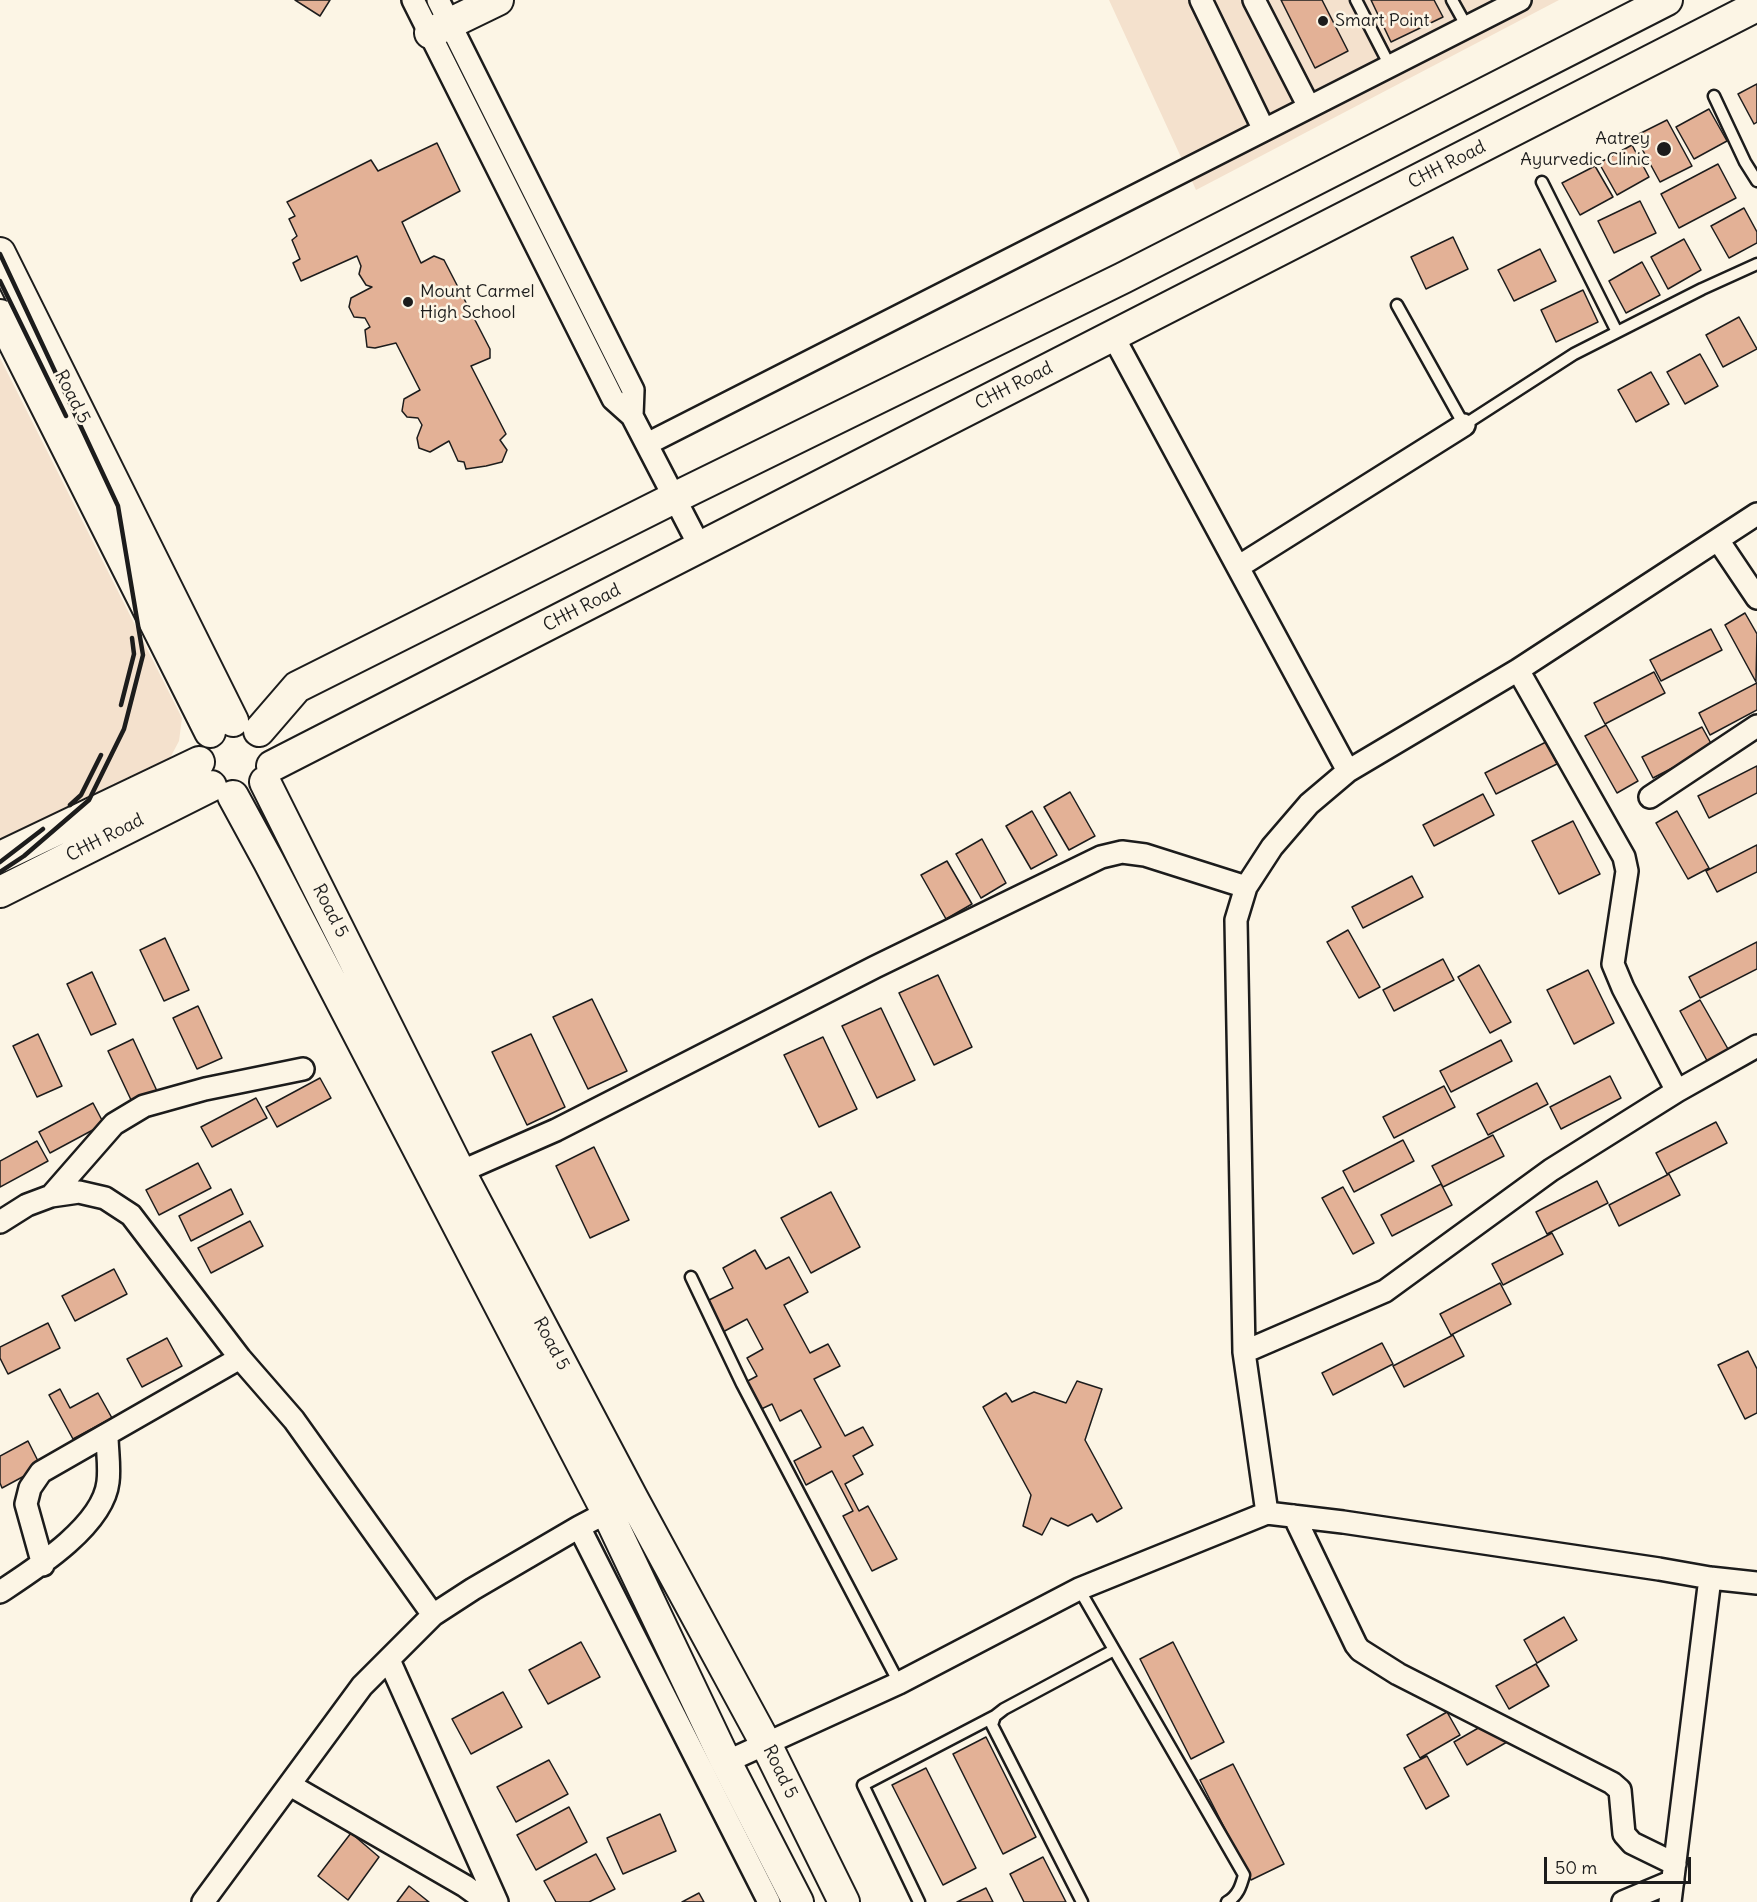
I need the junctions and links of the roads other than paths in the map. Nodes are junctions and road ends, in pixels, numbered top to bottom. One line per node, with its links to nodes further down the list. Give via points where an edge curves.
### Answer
1 (413, 0): 10 (street)
2 (498, 0): 10 (street)
3 (1201, 0): 15 (street)
4 (1254, 0): 14 (street)
5 (1356, 0): 12 (lane)
6 (1452, 0): 11 (lane)
7 (1520, 0): 11 (street)
8 (1667, 0): 26 (street, via 1123,278)
9 (1757, 6): 23 (street, CHH Road)
10 (439, 19): 25 (street, via 633,390 632,416)
11 (1467, 27): 12 (street)
12 (1390, 66): 14 (street)
13 (1714, 96): 16 (lane)
14 (1309, 107): 15 (street)
15 (1264, 130): 25 (street)
16 (1757, 181)
17 (1542, 182): 22 (lane)
18 (0, 253): 34 (street, Road 5)
19 (1757, 264): 22 (lane)
20 (1397, 305): 24 (lane)
21 (0, 315): 34 (street, Road 5, via 96,505)
22 (1617, 333): 24 (lane, via 1574,354)
23 (1113, 336): 29 (street, CHH Road); 30 (street)
24 (1464, 424): 30 (street)
25 (646, 444): 26 (street)
26 (674, 498): 29 (street); 34 (street, via 297,687)
27 (1757, 514): 28 (street)
28 (1718, 540): 31 (street); 32 (street)
29 (700, 547): 36 (street, CHH Road)
30 (1238, 567): 35 (street)
31 (1757, 598)
32 (1518, 670): 35 (street); 44 (street, via 1624,857 1627,871 1613,964)
33 (1757, 726): 38 (street)
34 (234, 728): 36 (street, via 266,738 270,747); 37 (street, via 201,745)
35 (1348, 771): 40 (street, via 1309,804 1272,848)
36 (268, 774): 37 (street, via 250,792); 45 (street, Road 5)
37 (214, 781): 39 (street, CHH Road); 41 (street, CHH Road); 52 (street, Road 5, via 269,862)
38 (1650, 797)
39 (0, 857)
40 (1246, 888): 45 (street, via 1145,855 1122,852 1101,857 556,1130); 49 (street, via 1236,920)
41 (0, 892)
42 (1757, 1046): 44 (street)
43 (303, 1069): 46 (street, via 144,1106 114,1124)
44 (1677, 1091): 49 (street, via 1551,1170 1385,1292)
45 (460, 1172): 52 (street, Road 5)
46 (51, 1196): 47 (street); 50 (street, via 79,1192 105,1198 131,1215)
47 (0, 1221)
48 (691, 1277): 64 (lane, via 742,1384)
49 (1244, 1352): 53 (street)
50 (240, 1358): 51 (street); 61 (street, via 294,1420)
51 (107, 1435): 56 (street, via 108,1482 102,1503 90,1520); 56 (street, via 40,1472 30,1488 26,1504)
52 (620, 1506): 55 (street); 66 (street, Road 5); 67 (street, Road 5)
53 (1267, 1513): 54 (street); 59 (street)
54 (1294, 1516): 57 (street); 69 (street, via 1360,1650 1398,1674 1612,1783 1620,1791 1627,1839)
55 (579, 1527): 61 (street); 73 (street)
56 (43, 1565): 60 (street)
57 (1710, 1578): 58 (street); 69 (street)
58 (1757, 1583)
59 (1078, 1589): 62 (lane); 64 (street)
60 (0, 1592)
61 (433, 1615): 63 (street)
62 (1114, 1650): 65 (lane); 78 (lane, via 1244,1875 1241,1889)
63 (388, 1660): 68 (street, via 362,1686); 72 (street)
64 (899, 1683): 66 (street)
65 (995, 1716): 76 (lane, via 863,1785); 77 (lane, via 992,1725)
66 (766, 1744): 67 (street); 75 (street, Road 5)
67 (726, 1761): 74 (street, Road 5)
68 (290, 1785): 70 (street); 71 (street)
69 (1673, 1882): 79 (street)
70 (203, 1902)
71 (487, 1902)
72 (497, 1902)
73 (769, 1902)
74 (798, 1902)
75 (844, 1902)
76 (919, 1902)
77 (1082, 1902)
78 (1227, 1902)
79 (1623, 1902)

